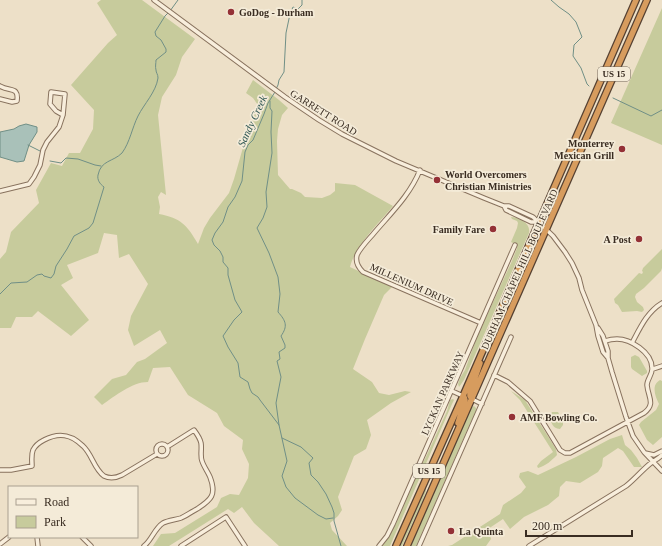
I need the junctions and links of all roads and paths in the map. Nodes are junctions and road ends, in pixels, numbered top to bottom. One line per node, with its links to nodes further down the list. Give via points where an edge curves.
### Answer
1 (154, 0): 7 (street, GARRETT ROAD, via 319,120 386,156)
2 (636, 0): 9 (highway, DURHAM-CHAPEL HILL BOULEVARD / US 15)
3 (646, 2): 10 (highway, DURHAM-CHAPEL HILL BOULEVARD / US 15)
4 (0, 86): 5 (street, via 14,90 18,94 17,101)
5 (0, 99)
6 (63, 115): 6 (street, via 65,94 51,92 50,104); 8 (street, via 59,127 43,150 40,165 29,184)
7 (420, 170): 9 (street, GARRETT ROAD, via 504,206 506,210 531,222); 13 (street, MILLENIUM DRIVE, via 407,195 364,244 357,263 363,272)
8 (0, 191)
9 (538, 222): 10 (street, GARRETT ROAD); 15 (highway, DURHAM-CHAPEL HILL BOULEVARD / US 15)
10 (546, 229): 14 (street, GARRETT ROAD, via 572,263); 25 (highway, DURHAM-CHAPEL HILL BOULEVARD / US 15)
11 (515, 245): 13 (street, LYCKAN PARKWAY)
12 (662, 303): 18 (street, via 644,320)
13 (481, 324): 23 (street, LYCKAN PARKWAY)
14 (596, 325): 17 (street, GARRETT ROAD); 19 (street, GARRETT ROAD, via 603,352)
15 (489, 334): 24 (highway, DURHAM-CHAPEL HILL BOULEVARD / US 15); 25 (highway, via 470,392)
16 (510, 337): 22 (street)
17 (605, 341): 18 (street, via 616,339); 19 (street, GARRETT ROAD)
18 (632, 343): 21 (street, via 648,356)
19 (608, 358): 27 (street, GARRETT ROAD)
20 (662, 366): 21 (street)
21 (653, 369): 27 (street, via 647,384 651,400 649,408)
22 (494, 375): 26 (street); 27 (street, via 508,382 530,401 562,452 570,453)
23 (452, 391): 24 (street); 44 (street, LYCKAN PARKWAY, via 394,524)
24 (462, 396): 28 (highway, via 465,402); 45 (highway, DURHAM-CHAPEL HILL BOULEVARD / US 15)
25 (472, 399): 26 (street); 28 (highway, DURHAM-CHAPEL HILL BOULEVARD / US 15)
26 (482, 404): 47 (street)
27 (628, 422): 31 (street, GARRETT ROAD)
28 (452, 445): 46 (highway, DURHAM-CHAPEL HILL BOULEVARD / US 15)
29 (167, 447): 32 (street, via 168,451 164,456); 32 (street, via 164,444 158,445); 42 (street, via 194,430 201,442 201,460 211,479 213,494 200,507 182,518 162,524)
30 (662, 451): 31 (street, via 654,455)
31 (644, 452): 34 (street, GARRETT ROAD)
32 (157, 454): 35 (street, via 122,476 107,477 100,472 84,446 75,439 60,435 40,442 33,450 32,466)
33 (662, 455): 34 (street)
34 (652, 462): 36 (street, GARRETT ROAD); 48 (street, via 626,486)
35 (0, 470)
36 (662, 471)
37 (8, 538): 39 (street)
38 (83, 538): 41 (street)
39 (0, 544)
40 (183, 545): 43 (street, via 226,517)
41 (91, 546)
42 (144, 546)
43 (245, 546)
44 (379, 546)
45 (396, 546)
46 (407, 546)
47 (419, 546)
48 (529, 546)

